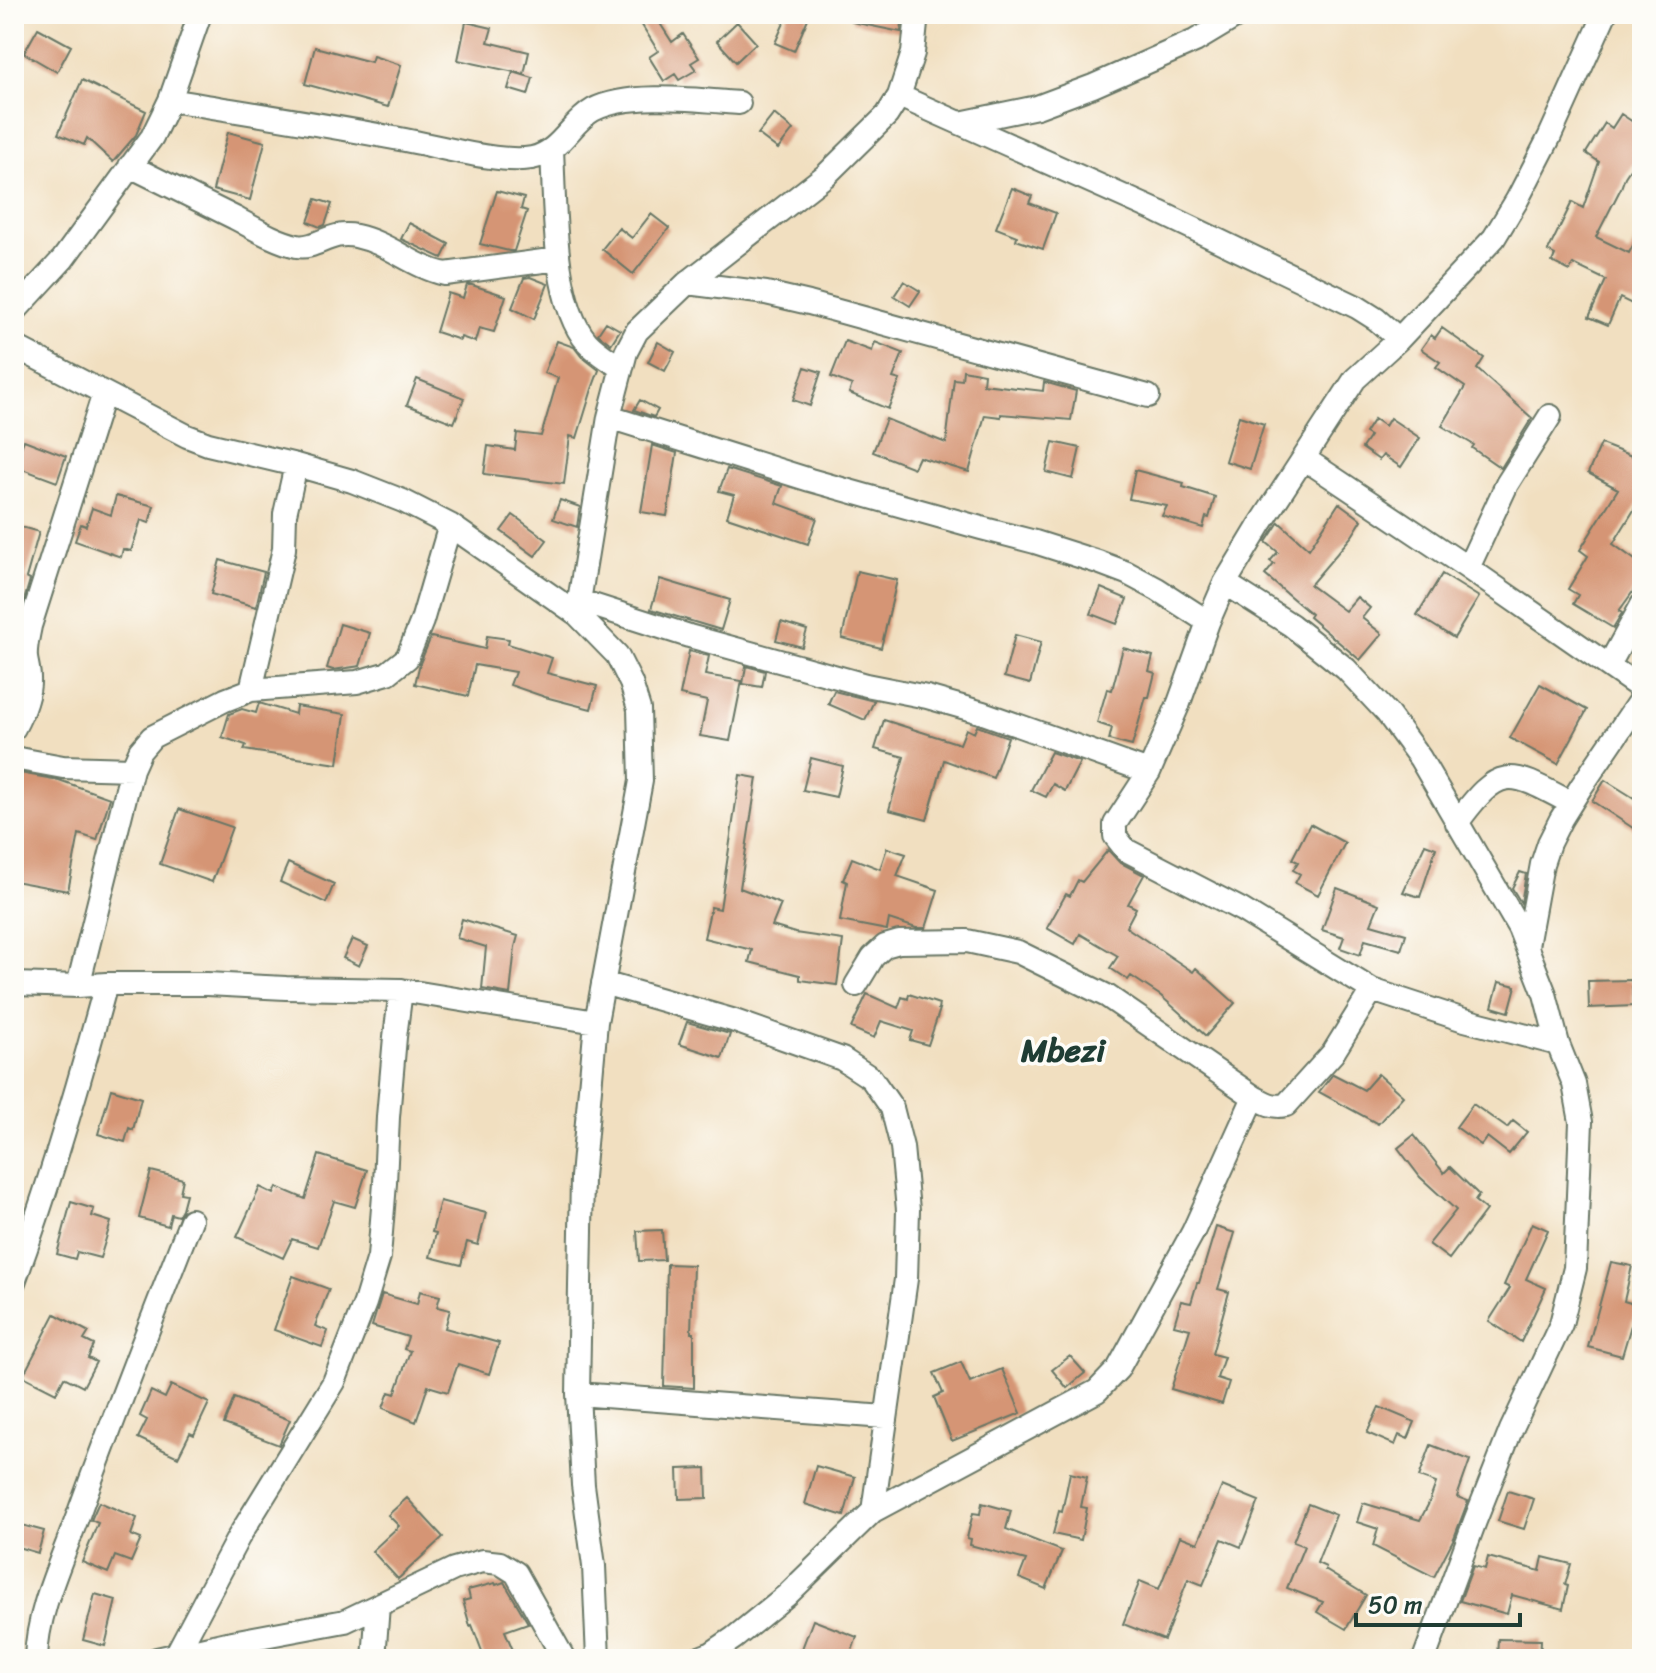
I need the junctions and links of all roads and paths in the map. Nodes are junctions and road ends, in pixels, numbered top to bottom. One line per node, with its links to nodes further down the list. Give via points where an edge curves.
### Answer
1 (200, 14): 6 (street)
2 (917, 14): 5 (street, via 913,53)
3 (1240, 14): 8 (street, via 1195,41 1093,86 1037,107)
4 (1605, 14): 14 (street, via 1549,138 1494,238)
5 (899, 96): 8 (street); 12 (street, via 887,115 826,175)
6 (170, 100): 9 (street, via 502,158 532,158); 10 (street)
7 (739, 103): 9 (street, via 641,99 612,104 580,119)
8 (960, 123): 14 (street, via 1343,300)
9 (552, 150): 11 (street)
10 (130, 166): 11 (street, via 299,246 354,235 445,274); 13 (street, via 63,259)
11 (558, 259): 16 (street, via 572,319 588,343)
12 (687, 283): 16 (street, via 637,331); 18 (street, via 809,303)
13 (14, 312)
14 (1399, 339): 21 (street, via 1355,379)
15 (14, 346): 17 (street)
16 (621, 368): 20 (street)
17 (104, 393): 22 (street, via 208,444); 33 (street, via 30,626 30,679)
18 (1148, 396)
19 (1550, 416): 24 (street, via 1507,484)
20 (609, 417): 27 (street); 28 (street, via 1098,562 1137,578)
21 (1305, 459): 24 (street); 25 (street)
22 (296, 465): 23 (street, via 352,481); 31 (street, via 284,549)
23 (450, 525): 27 (street); 31 (street, via 407,658 388,673 357,682)
24 (1468, 568): 29 (street)
25 (1225, 583): 28 (street); 38 (street, via 1291,625 1346,669 1420,758)
26 (1642, 605): 29 (street)
27 (578, 608): 36 (street, via 983,713); 40 (street, via 617,655 639,709 641,781)
28 (1208, 622): 36 (street)
29 (1609, 665): 30 (street)
30 (1642, 689)
31 (251, 690): 35 (street, via 152,737)
32 (1642, 697): 37 (street)
33 (14, 728)
34 (14, 758): 35 (street, via 63,767)
35 (132, 769): 44 (street)
36 (1149, 772): 46 (street, via 1115,824 1115,836 1126,850 1242,910)
37 (1571, 803): 38 (street, via 1504,777 1488,786); 39 (street, via 1542,864)
38 (1457, 823): 39 (street)
39 (1527, 948): 48 (street)
40 (603, 983): 47 (street); 53 (street, via 842,1059 871,1078 892,1108 908,1210 906,1279)
41 (14, 984): 44 (street)
42 (106, 984): 44 (street); 45 (street); 51 (street, via 73,1106)
43 (856, 985): 49 (street, via 873,957 899,942 967,941 1018,952 1107,996)
44 (78, 986)
45 (401, 990): 47 (street); 57 (street, via 379,1257 365,1303 334,1382)
46 (1372, 990): 48 (street); 49 (street, via 1333,1053 1286,1105 1271,1106)
47 (596, 1022): 52 (street, via 582,1177)
48 (1558, 1044): 63 (street, via 1574,1084 1581,1122 1575,1268 1561,1324 1511,1430)
49 (1254, 1097): 54 (street, via 1193,1232 1107,1382)
50 (191, 1220): 58 (street, via 45,1606)
51 (14, 1282)
52 (578, 1394): 53 (street); 61 (street)
53 (885, 1417): 54 (street)
54 (873, 1511): 62 (street, via 787,1595 734,1638)
55 (378, 1605): 56 (street, via 345,1621); 59 (street); 60 (street, via 454,1569 482,1561 500,1563 516,1573)
56 (230, 1651): 57 (street)
57 (166, 1657)
58 (36, 1659)
59 (374, 1659)
60 (564, 1659)
61 (598, 1659)
62 (697, 1659)
63 (1424, 1659)

